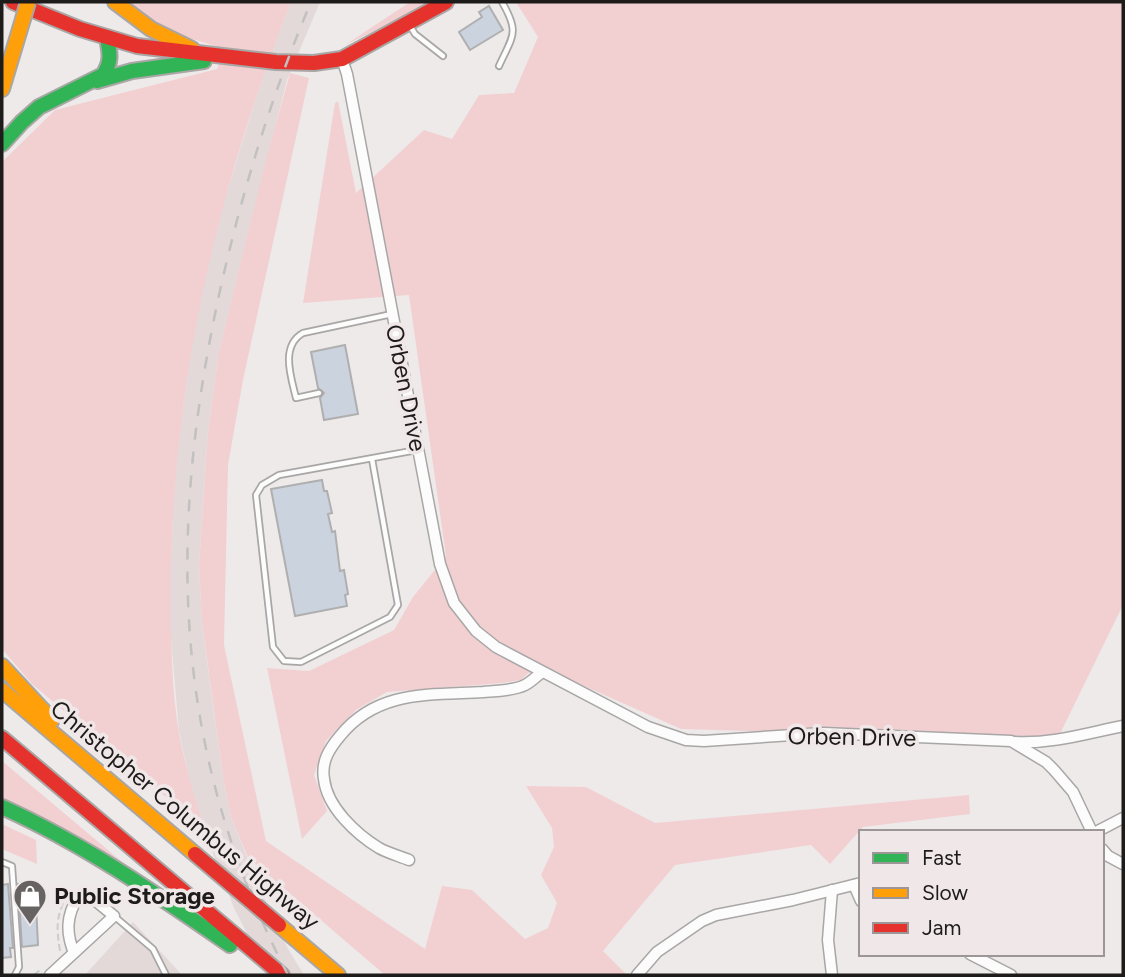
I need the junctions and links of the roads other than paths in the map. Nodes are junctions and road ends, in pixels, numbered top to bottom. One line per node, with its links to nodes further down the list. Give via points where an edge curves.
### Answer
1 (13, 2): 8 (main road)
2 (28, 2): 15 (main road, bridge)
3 (115, 2): 9 (main road, via 149,29)
4 (446, 2): 6 (main road)
5 (502, 2): 13 (lane, via 514,33)
6 (423, 7): 7 (main road)
7 (408, 23): 10 (lane); 12 (main road)
8 (107, 38): 9 (main road); 14 (main road, via 110,63)
9 (206, 55): 11 (main road)
10 (443, 56)
11 (231, 57): 12 (main road, via 314,63); 14 (main road, via 132,71)
12 (342, 59): 17 (street, Orben Drive)
13 (499, 66)
14 (95, 82): 16 (main road, via 47,101)
15 (2, 89)
16 (2, 144)
17 (392, 314): 18 (lane, via 295,338 289,364 296,398); 19 (street, Orben Drive)
18 (319, 393)
19 (418, 449): 20 (lane); 22 (street, Orben Drive, via 440,564 454,603 484,639)
20 (372, 459): 20 (lane, via 279,474 259,489 273,647 284,661 301,662 390,617 398,605)
21 (2, 666): 27 (main road)
22 (542, 672): 26 (street, Orben Drive, via 648,727 686,740 823,733); 33 (street, via 524,686 500,691 410,697 378,705 348,725 329,750 323,773 329,800 379,848)
23 (2, 690): 27 (main road, Christopher Columbus Highway)
24 (1123, 726): 26 (street, via 1050,741)
25 (2, 738): 42 (main road)
26 (1011, 741): 30 (street, Orben Drive, via 1054,770 1073,792)
27 (112, 783): 45 (main road, Christopher Columbus Highway, bridge)
28 (2, 807): 42 (main road, via 89,851)
29 (1123, 818): 31 (street)
30 (1093, 830)
31 (1098, 830)
32 (1104, 851): 35 (street)
33 (409, 860)
34 (2, 862): 43 (lane, via 12,866 19,967)
35 (1123, 864)
36 (858, 884): 37 (street)
37 (832, 890): 46 (street, via 702,921 657,952); 47 (street, via 828,940)
38 (114, 916): 39 (street); 39 (street, via 97,902 78,897 68,917); 44 (lane, via 153,949)
39 (74, 953): 41 (street)
40 (974, 956): 48 (street)
41 (46, 972)
42 (277, 972)
43 (15, 975)
44 (166, 975)
45 (338, 975)
46 (637, 975)
47 (832, 975)
48 (1011, 975)

